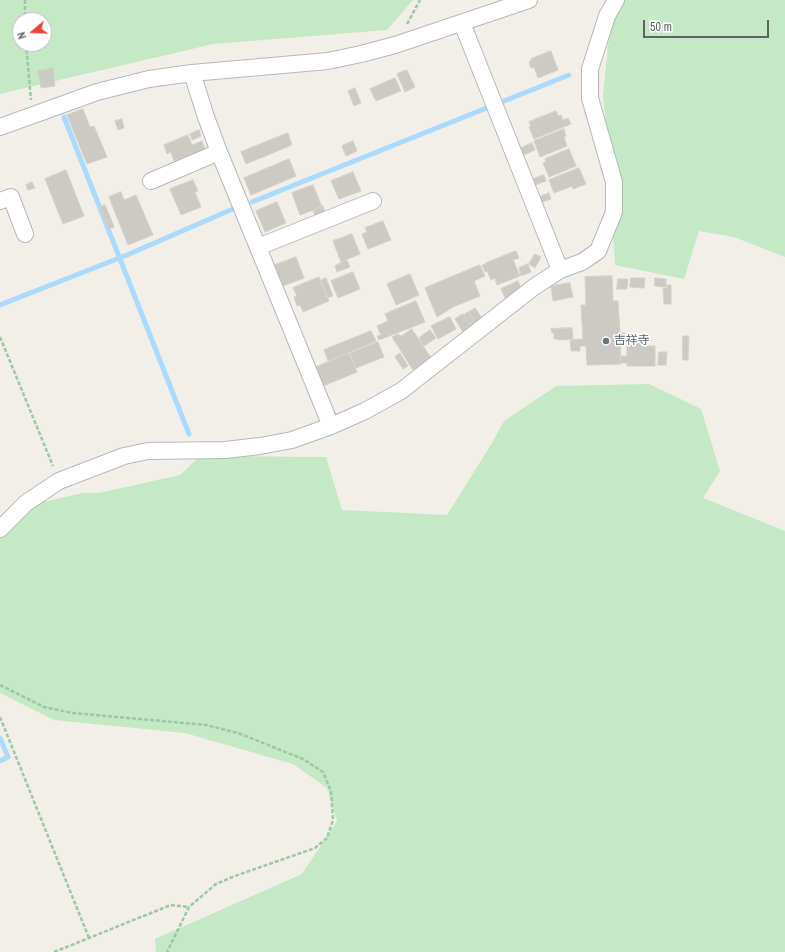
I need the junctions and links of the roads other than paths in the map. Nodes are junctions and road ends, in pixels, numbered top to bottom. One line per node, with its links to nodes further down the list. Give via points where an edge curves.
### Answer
1 (529, 0): 3 (street)
2 (616, 0): 12 (street, via 606,16 590,68 590,98 614,182 614,212 598,251 582,262)
3 (462, 23): 4 (street, via 395,45 328,61); 12 (street)
4 (192, 73): 5 (street, via 148,79 97,92); 6 (street)
5 (0, 127)
6 (219, 152): 7 (street); 11 (street)
7 (151, 181)
8 (0, 201): 10 (street, via 11,196)
9 (373, 201): 11 (street)
10 (25, 234)
11 (258, 246): 13 (street)
12 (560, 270): 13 (street, via 534,286 400,391)
13 (332, 426): 14 (street, via 292,440 260,446 198,451 148,450 124,456 59,481 26,503)
14 (0, 529)

